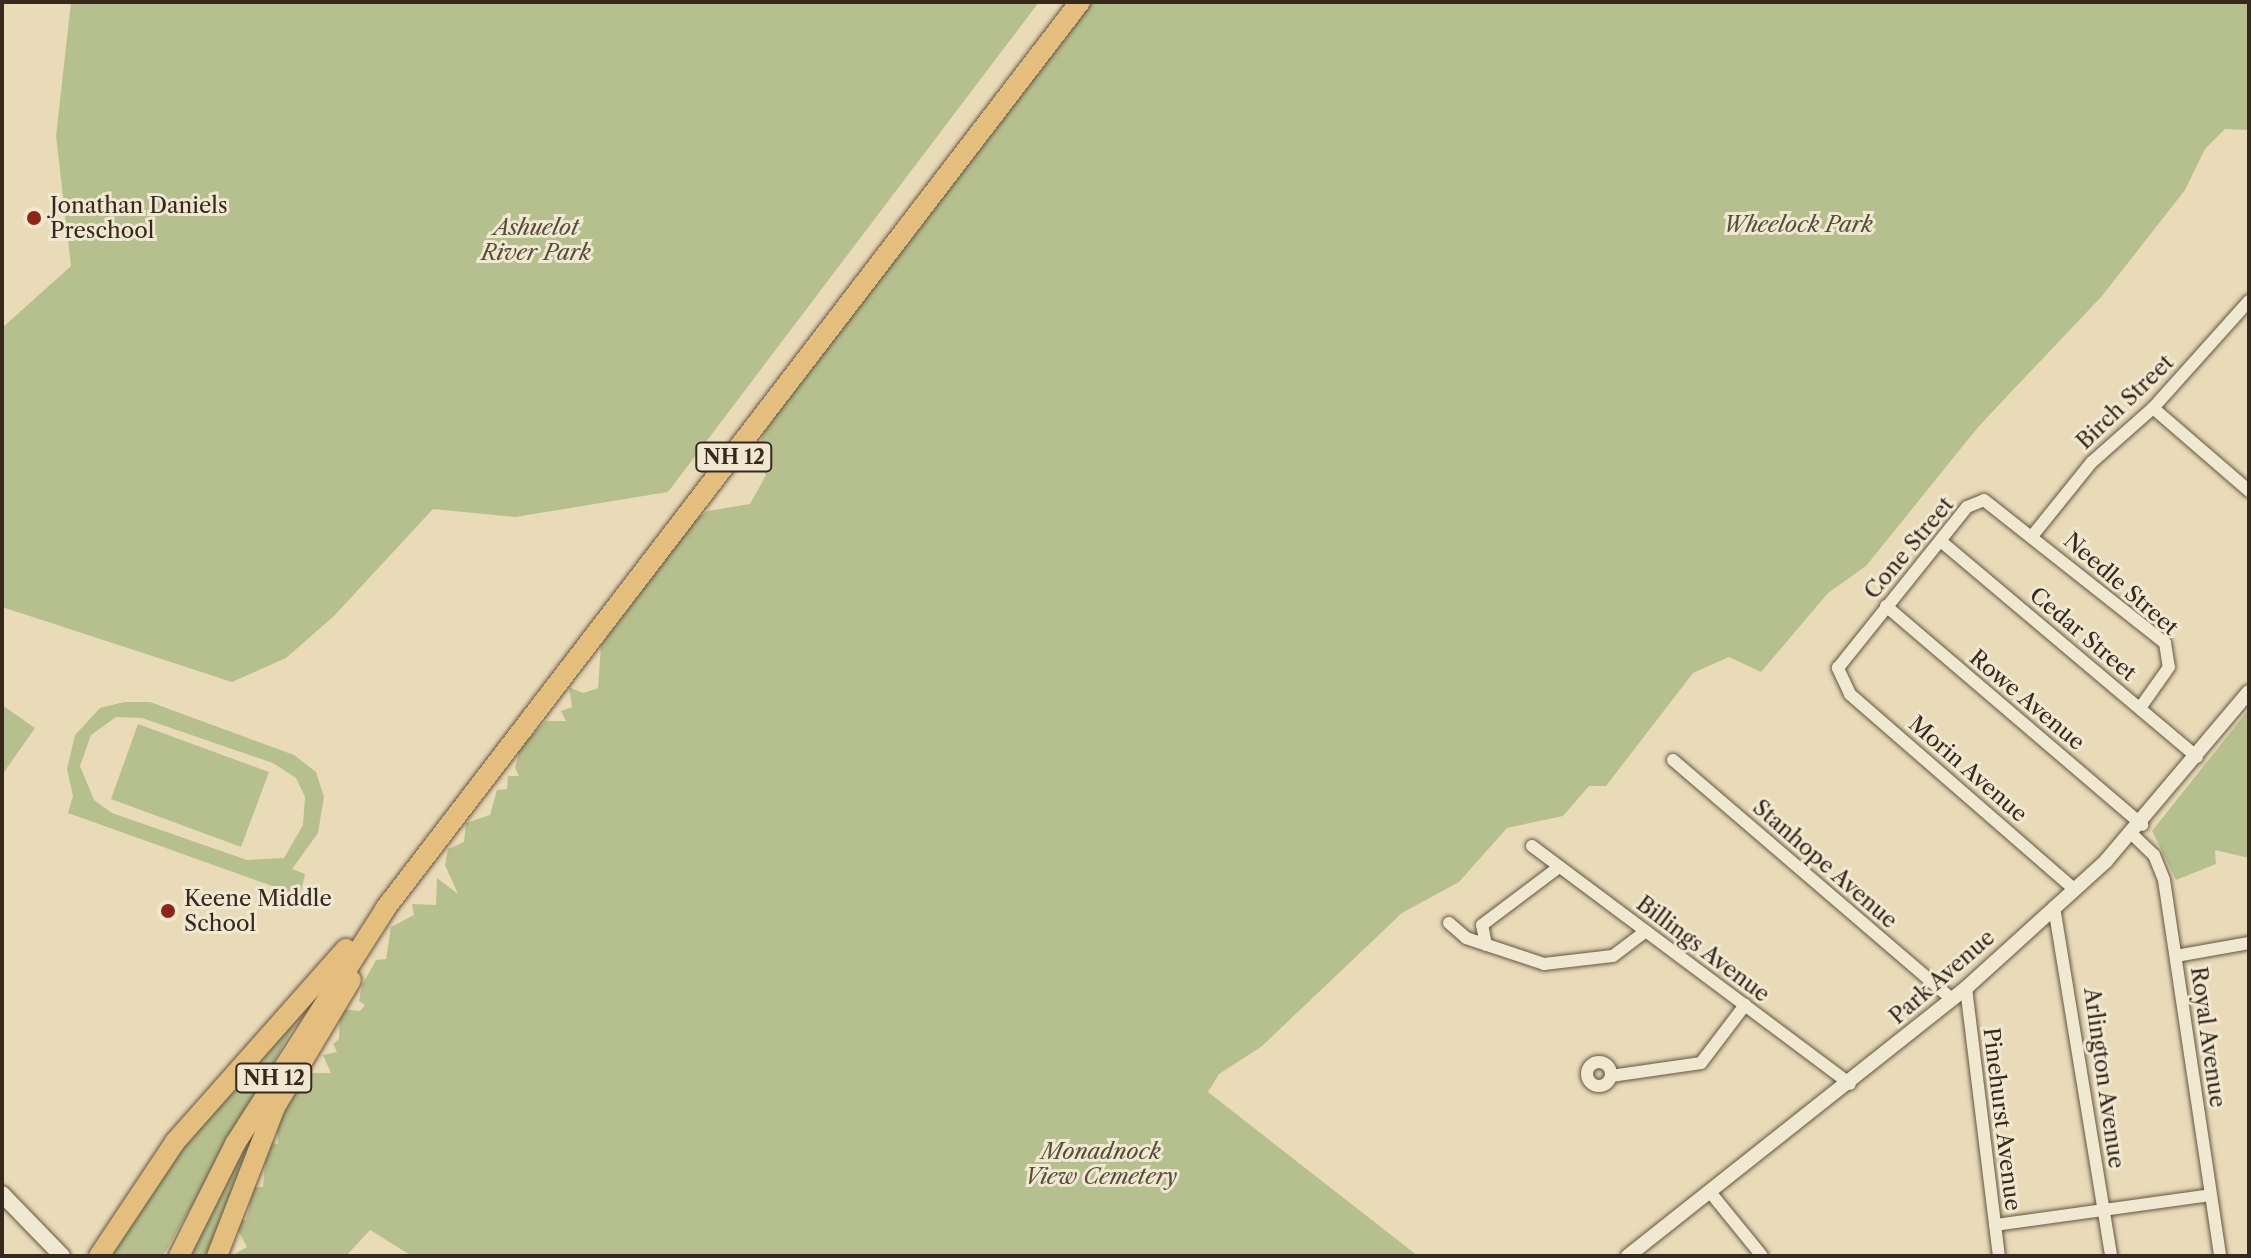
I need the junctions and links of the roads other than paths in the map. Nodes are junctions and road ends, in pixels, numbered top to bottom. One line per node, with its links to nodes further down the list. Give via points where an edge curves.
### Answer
1 (1080, 2): 18 (highway, NH 12)
2 (2249, 301): 3 (street, Birch Street)
3 (2153, 408): 4 (street); 5 (street, Birch Street, via 2092,462)
4 (2249, 491)
5 (2033, 535): 6 (street, Cone Street, via 1984,500 1967,507); 10 (street, Needle Street, via 2170,651 2169,667)
6 (1943, 543): 7 (street, Cone Street); 10 (street, Cedar Street)
7 (1886, 606): 8 (street, Cone Street, via 1843,658); 13 (street, Rowe Avenue)
8 (1838, 677): 16 (street, Morin Avenue)
9 (2249, 692): 11 (street, Park Avenue)
10 (2140, 708): 11 (street, Cedar Street)
11 (2197, 757): 13 (street, Park Avenue)
12 (1673, 760): 25 (street, Stanhope Avenue)
13 (2137, 830): 16 (street, Park Avenue); 23 (street, Royal Avenue, via 2160,867)
14 (1532, 846): 15 (street, Billings Avenue)
15 (1559, 867): 20 (street, Billings Avenue); 22 (street, via 1482,925)
16 (2074, 889): 17 (street, Park Avenue)
17 (2054, 907): 24 (street, Park Avenue); 32 (street, Arlington Avenue)
18 (385, 909): 35 (highway, via 175,1142); 36 (highway, NH 12, via 291,1050); 37 (highway, via 275,1107)
19 (1449, 923): 22 (street)
20 (1646, 931): 22 (street, via 1613,956 1566,964 1524,960); 26 (street, Billings Avenue)
21 (2249, 943): 23 (street)
22 (1486, 945)
23 (2176, 956): 31 (street, Royal Avenue)
24 (1966, 988): 25 (street, Park Avenue); 33 (street, Pinehurst Avenue)
25 (1952, 999): 28 (street, Park Avenue)
26 (1745, 1005): 27 (street, via 1701,1063); 28 (street, Billings Avenue)
27 (1611, 1076)
28 (1850, 1084): 29 (street, Park Avenue)
29 (1710, 1192): 38 (street, Park Avenue); 39 (street)
30 (2, 1194): 34 (main road)
31 (2210, 1195): 32 (street); 42 (street, Royal Avenue)
32 (2104, 1211): 33 (street); 41 (street, Arlington Avenue)
33 (1995, 1225): 40 (street, Pinehurst Avenue)
34 (62, 1256)
35 (99, 1256)
36 (179, 1256)
37 (217, 1256)
38 (1628, 1256)
39 (1762, 1256)
40 (1999, 1256)
41 (2111, 1256)
42 (2220, 1256)

